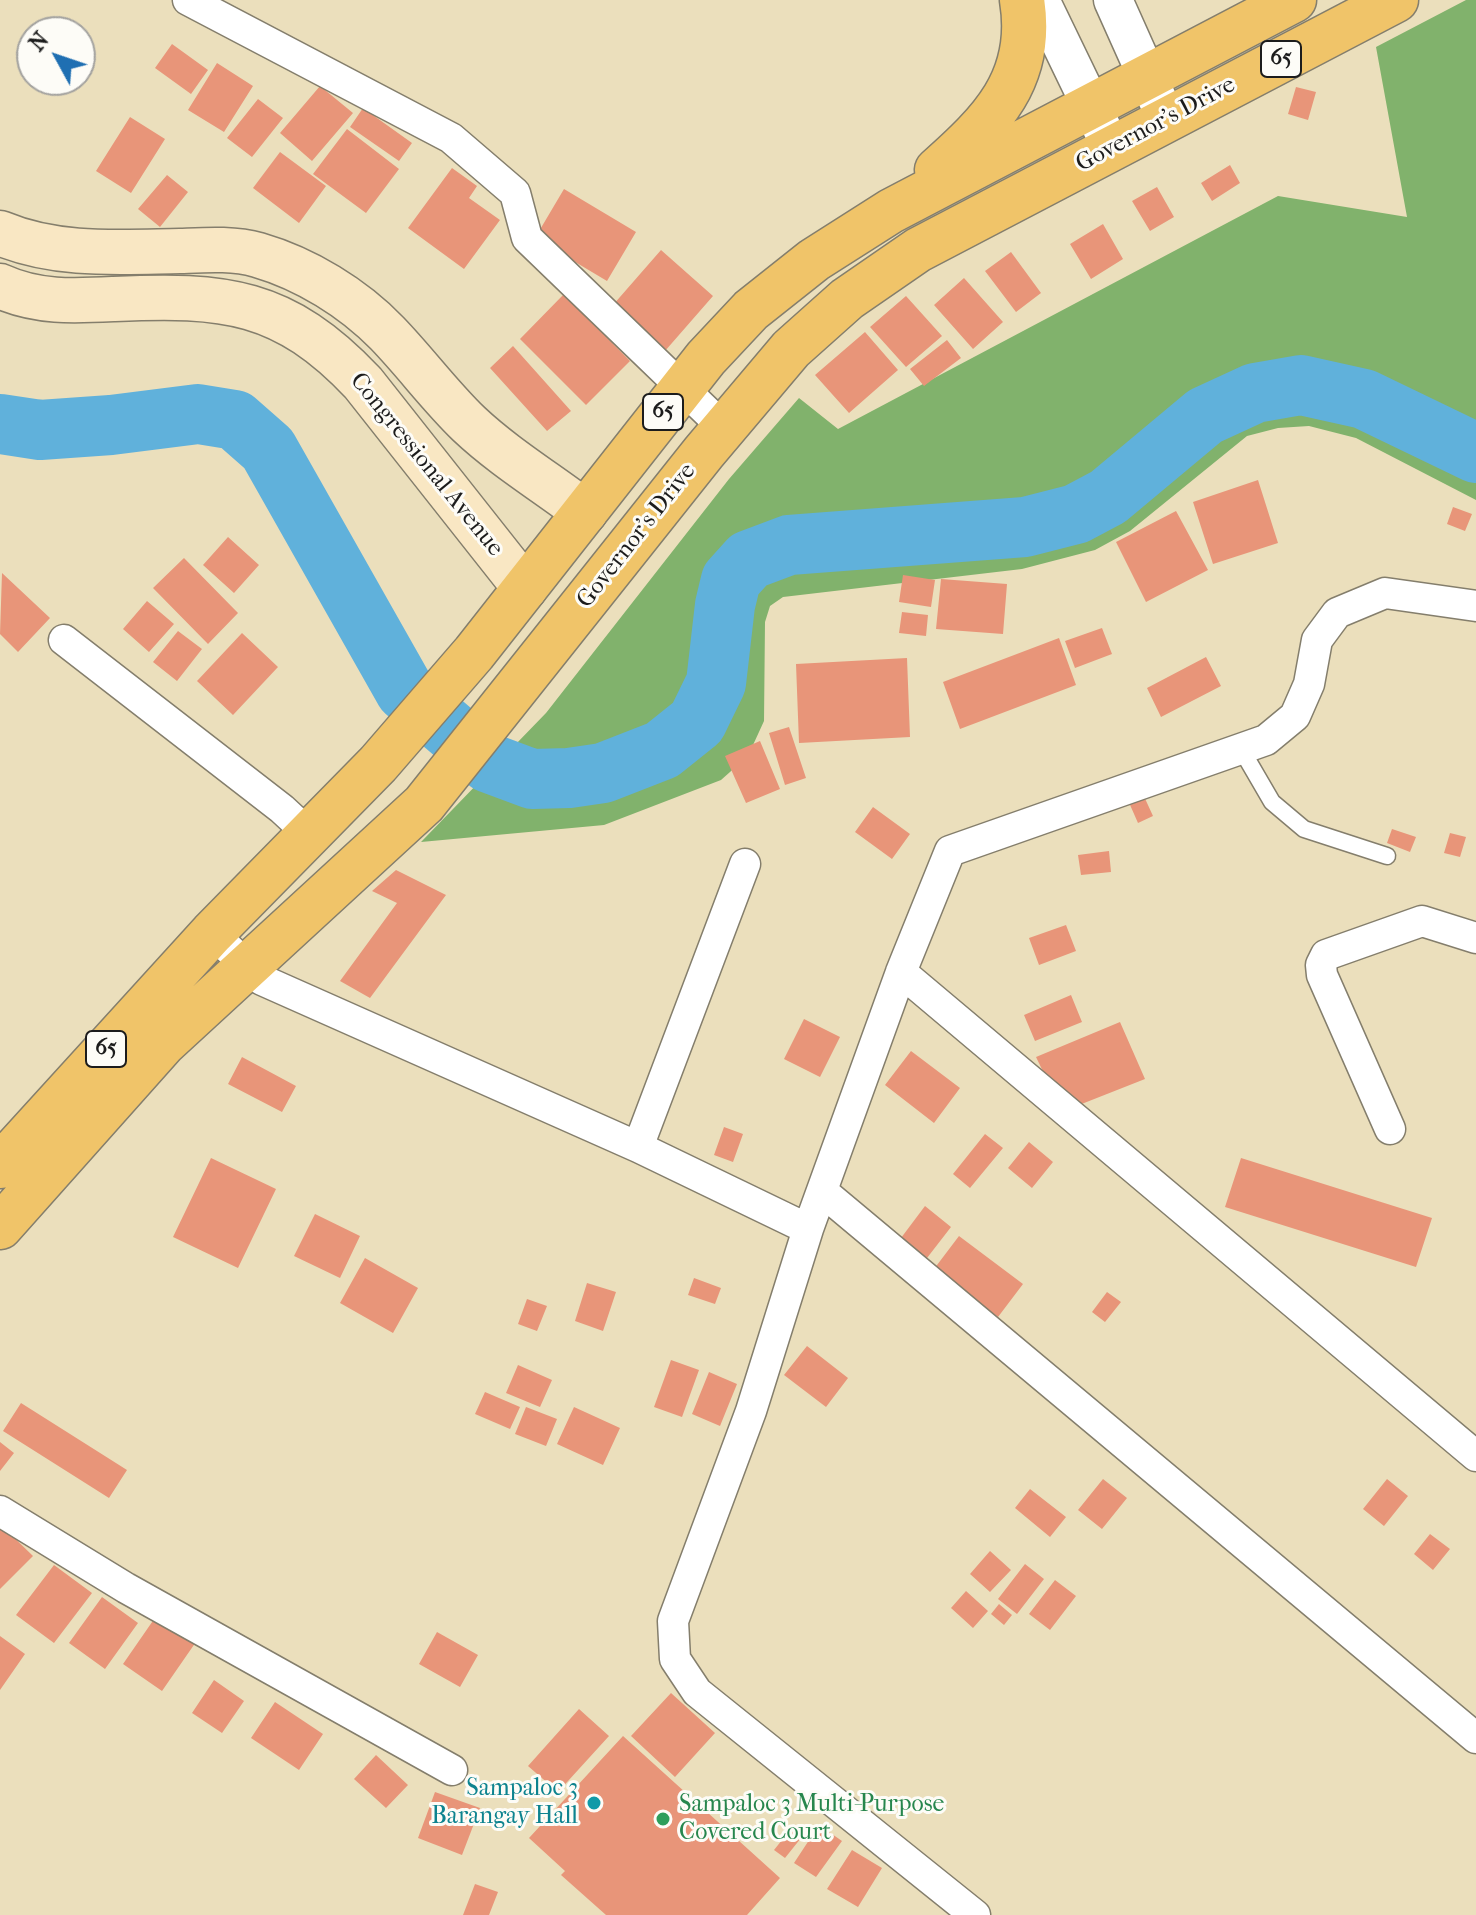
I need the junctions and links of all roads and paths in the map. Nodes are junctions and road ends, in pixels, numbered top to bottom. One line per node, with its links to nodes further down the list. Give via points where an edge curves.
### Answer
1 (188, 0): 15 (street, via 451,138 515,193 527,238)
2 (1022, 0): 11 (highway, via 1023,53 996,113)
3 (1040, 0): 8 (street)
4 (1113, 0): 7 (street)
5 (1294, 0): 7 (highway, Governor's Drive / 65)
6 (1396, 0): 9 (highway, Governor's Drive / 65)
7 (1146, 77): 8 (highway, Governor's Drive / 65); 9 (street)
8 (1091, 106): 10 (street); 11 (highway, Governor's Drive / 65)
9 (1166, 118): 10 (highway, Governor's Drive / 65)
10 (1112, 149): 17 (highway, Governor's Drive / 65, via 918,250 847,299 791,349)
11 (891, 211): 15 (highway, Governor's Drive / 65, via 814,260 751,310)
12 (0, 233): 14 (main road, via 51,249 256,254 348,300)
13 (0, 286): 16 (main road, Congressional Avenue, via 46,300 166,296 242,303 309,335)
14 (408, 356): 16 (main road); 18 (main road, via 473,428)
15 (681, 389): 17 (street); 18 (highway, Governor's Drive / 65)
16 (371, 392): 19 (main road, Congressional Avenue)
17 (724, 428): 28 (highway, Governor's Drive / 65, via 424,804)
18 (585, 512): 19 (highway, Governor's Drive / 65)
19 (525, 588): 23 (highway, Governor's Drive / 65, via 378,764)
20 (1476, 606): 22 (street, via 1385,593 1337,613 1317,640 1309,684 1295,716 1266,740)
21 (64, 640): 23 (street)
22 (1240, 747): 24 (lane, via 1272,802 1304,829); 29 (street, via 950,851)
23 (310, 835): 26 (highway, Governor's Drive / 65)
24 (1387, 856)
25 (745, 864): 31 (street)
26 (212, 933): 28 (street); 32 (highway, Governor's Drive / 65)
27 (1476, 938): 30 (street, via 1422,921 1326,955 1321,965)
28 (248, 966): 31 (street, via 262,980); 32 (highway, Governor's Drive / 65)
29 (901, 972): 33 (street); 36 (street)
30 (1390, 1129)
31 (638, 1147): 35 (street)
32 (8, 1172): 34 (highway, Governor's Drive / 65)
33 (823, 1192): 35 (street); 38 (street)
34 (0, 1227)
35 (808, 1229): 40 (street, via 751,1411 673,1621 675,1659 697,1692)
36 (1476, 1456)
37 (0, 1511): 39 (street, via 126,1588)
38 (1476, 1738)
39 (452, 1770)
40 (975, 1915)

